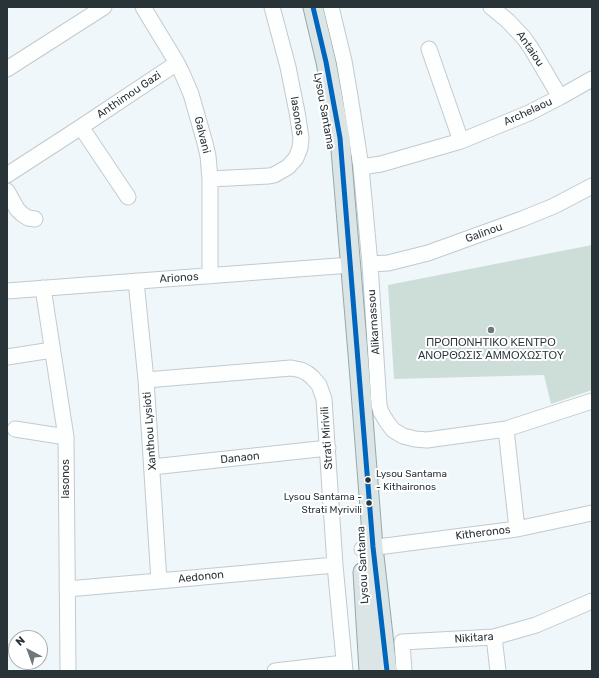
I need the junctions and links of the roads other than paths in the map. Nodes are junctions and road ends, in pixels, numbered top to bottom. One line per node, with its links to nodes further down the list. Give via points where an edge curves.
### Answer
1 (104, 7): 10 (street)
2 (143, 7): 9 (street, Galvani)
3 (272, 7): 17 (street, Iasonos, via 297,112 301,138 298,153 288,167 274,175)
4 (303, 7): 22 (main road, Lysou Santama, via 325,108 335,182)
5 (313, 7): 22 (main road, Lysou Santama, via 340,138)
6 (331, 7): 15 (street, Alikarnassou, via 344,61)
7 (491, 7): 12 (street, Antaiou, via 524,38)
8 (429, 49): 14 (street)
9 (177, 63): 13 (street, Anthimou Gazi); 17 (street, Galvani, via 198,117 208,156)
10 (7, 70)
11 (592, 79): 12 (street, Archelaou)
12 (560, 97): 14 (street, Archelaou, via 529,113)
13 (81, 127): 16 (street, Anthimou Gazi); 20 (street)
14 (461, 141): 15 (street, Archelaou)
15 (361, 168): 22 (street, Alikarnassou)
16 (7, 175)
17 (210, 179): 23 (street, Galvani)
18 (592, 186): 22 (street, Galinou, via 554,206 428,253 388,263)
19 (7, 191): 21 (street, via 22,214)
20 (128, 197)
21 (35, 219)
22 (354, 265): 23 (street, Arionos); 31 (street, Alikarnassou, via 379,405 390,427 398,434 409,438 427,440); 38 (main road, Lysou Santama, via 351,367)
23 (210, 276): 24 (street, Arionos)
24 (136, 282): 25 (street, Arionos); 29 (street, Xanthou Lysioti)
25 (43, 288): 26 (street, Arionos); 27 (street, Iasonos)
26 (7, 290)
27 (52, 350): 28 (street); 33 (street, Iasonos)
28 (7, 358)
29 (146, 380): 34 (street, Strati Mirivili, via 291,368 301,370 312,376 323,395); 35 (street, Xanthou Lysioti)
30 (592, 401): 31 (street, Alikarnassou)
31 (506, 428): 37 (street)
32 (15, 429): 33 (street)
33 (66, 437): 41 (street, Iasonos)
34 (328, 448): 35 (street, Danaon); 39 (street, Strati Mirivili)
35 (152, 467): 40 (street, Xanthou Lysioti)
36 (591, 516): 37 (street, Kitheronos)
37 (517, 529): 38 (street, Kitheronos)
38 (367, 548): 47 (main road, Lysou Santama); 48 (main road, Lysou Santama)
39 (335, 564): 40 (street, Aedonon); 44 (street, Strati Mirivili)
40 (159, 582): 41 (street, Aedonon)
41 (66, 589): 45 (street, Iasonos)
42 (592, 601): 43 (street, Nikitara, via 536,625)
43 (494, 638): 49 (street, Nikitara, via 402,642); 50 (street)
44 (345, 667): 46 (street)
45 (68, 671)
46 (275, 671)
47 (369, 671)
48 (387, 671)
49 (404, 671)
50 (498, 671)

